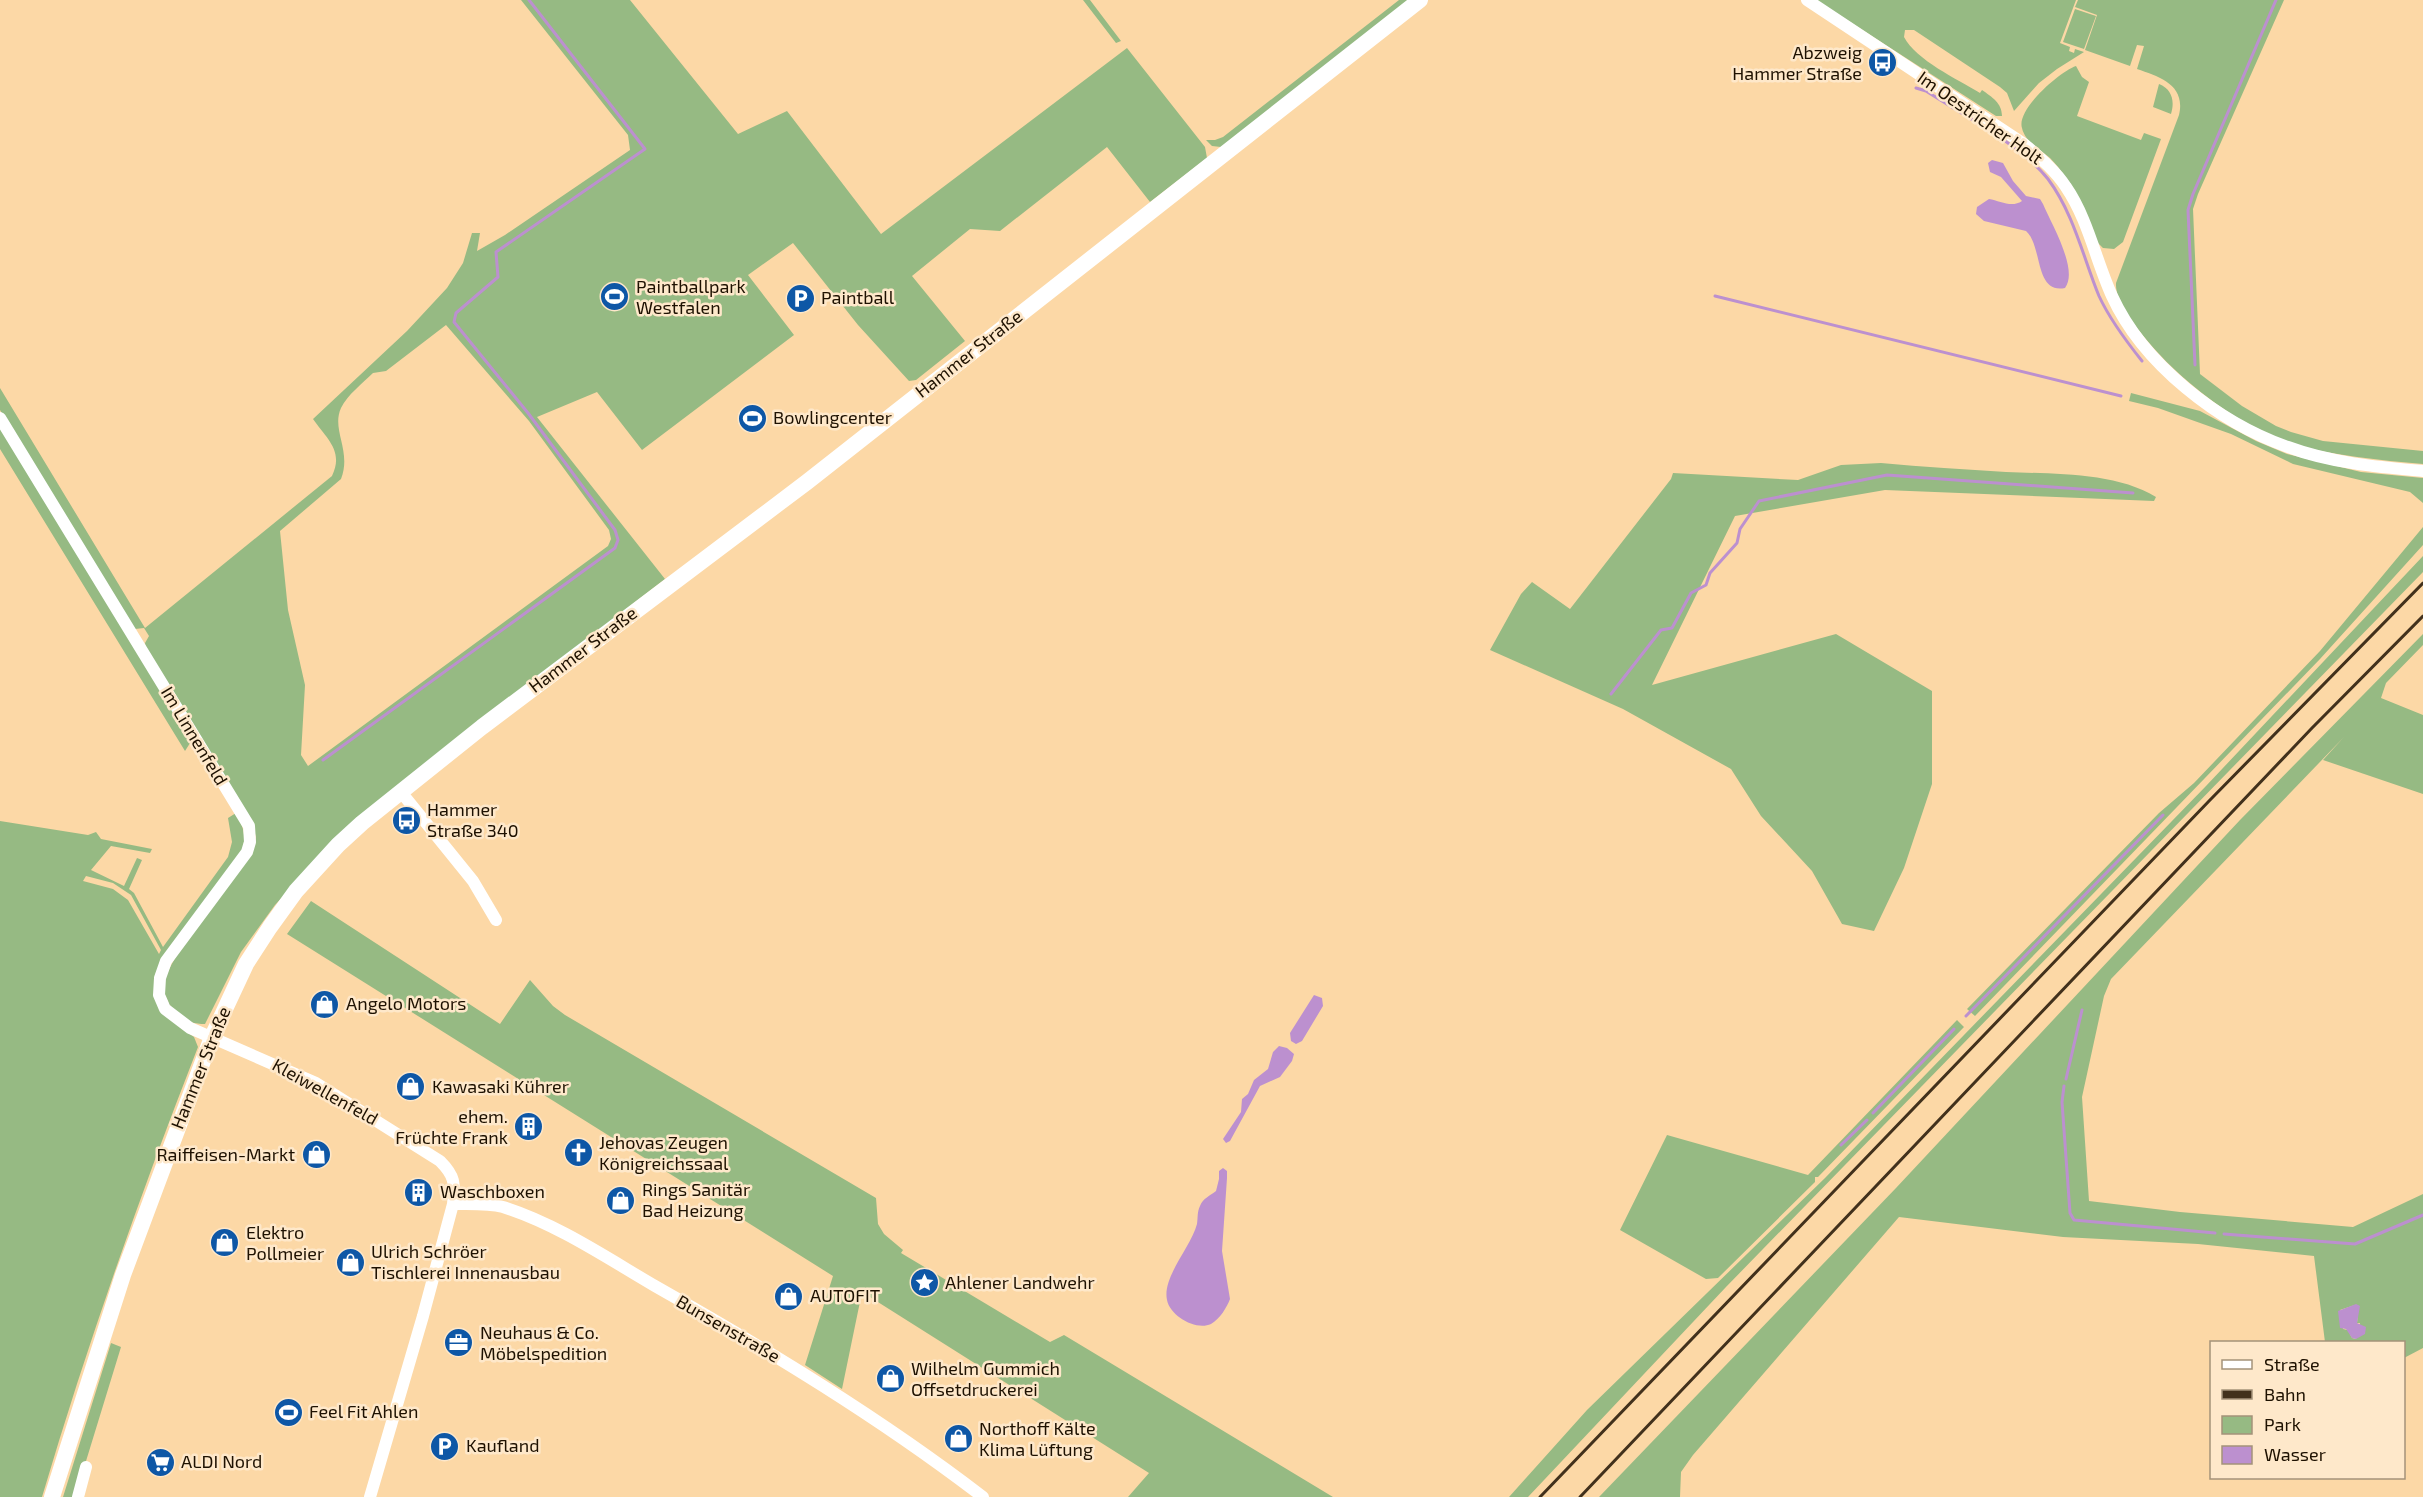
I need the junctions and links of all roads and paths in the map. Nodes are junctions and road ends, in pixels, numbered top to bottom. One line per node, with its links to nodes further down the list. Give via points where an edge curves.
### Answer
1 (1420, 0): 5 (main road, Hammer Straße, via 815,476)
2 (1807, 0): 4 (street, Im Oestricher Holt, via 2025,144 2054,171 2075,203 2112,297 2131,329 2160,364 2210,407 2289,448 2362,465)
3 (0, 418): 7 (street, Im Linnenfeld, via 249,826 247,852 166,961 160,978 159,995 165,1009 184,1025)
4 (2423, 471)
5 (400, 792): 6 (street, via 472,881); 7 (main road, Hammer Straße, via 338,845 296,891 246,964)
6 (496, 920)
7 (212, 1037): 8 (street, Kleiwellenfeld, via 316,1083 440,1161 451,1172); 10 (main road, Hammer Straße, via 123,1275)
8 (453, 1204): 12 (street, Kleiwellenfeld); 13 (street, Bunsenstraße, via 499,1206 526,1215 589,1248 834,1392)
9 (86, 1467): 11 (street)
10 (52, 1497)
11 (78, 1497)
12 (370, 1497)
13 (983, 1497)

